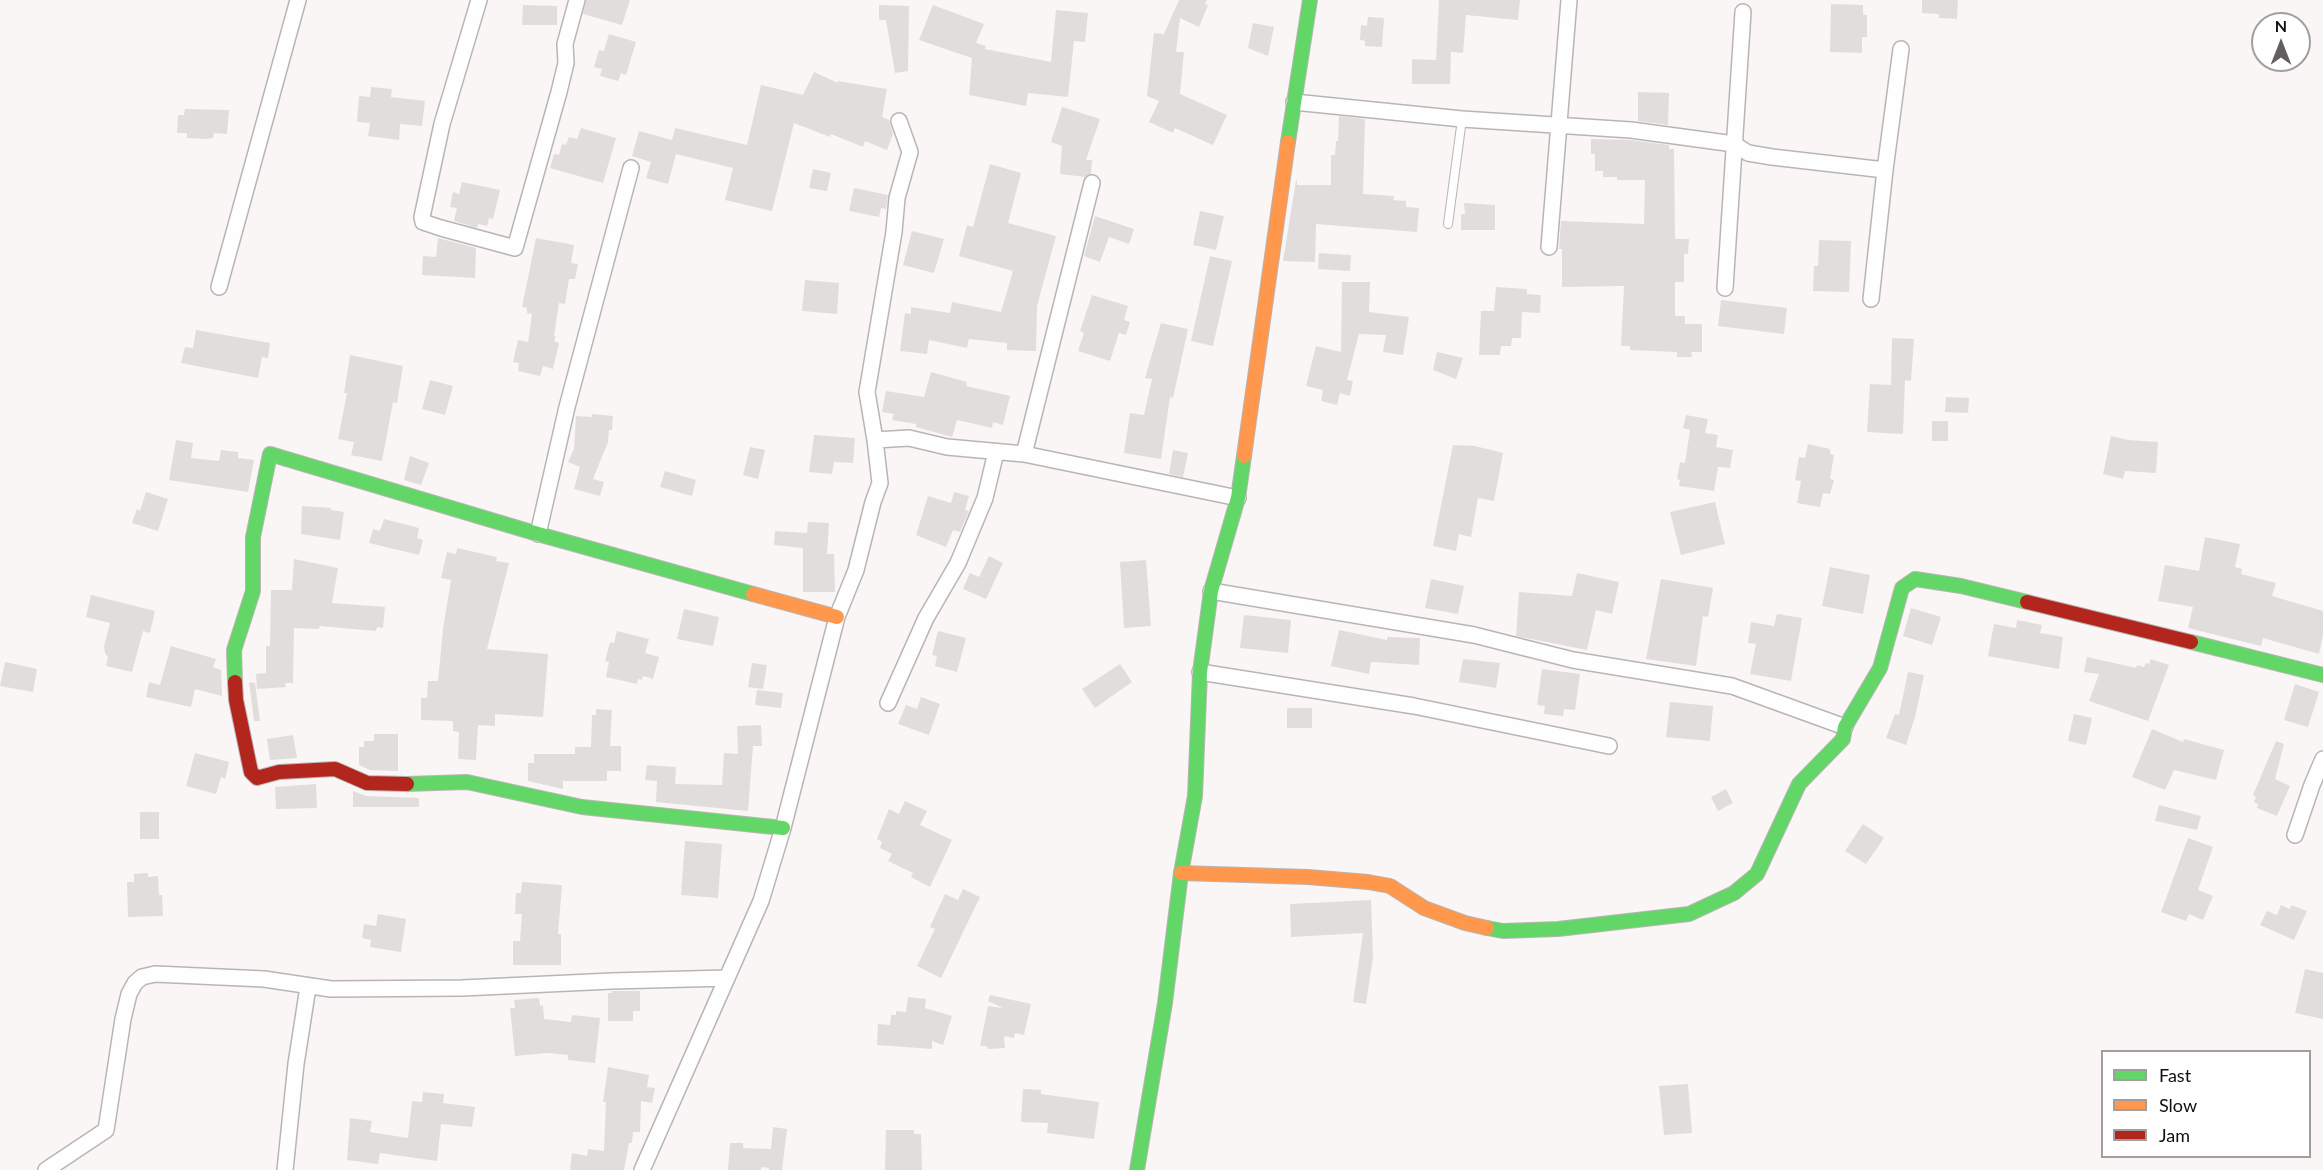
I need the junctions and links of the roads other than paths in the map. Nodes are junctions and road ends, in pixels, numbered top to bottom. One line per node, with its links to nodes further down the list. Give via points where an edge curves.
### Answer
1 (298, 0): 18 (street)
2 (479, 0): 3 (street, via 442,124 422,217 423,222 515,248 560,92 565,44)
3 (578, 0)
4 (1310, 0): 8 (street)
5 (1569, 0): 11 (street)
6 (1743, 12): 12 (street)
7 (1901, 49): 14 (street)
8 (1294, 102): 9 (street); 24 (street)
9 (1462, 119): 11 (street); 16 (lane)
10 (899, 121): 21 (street, via 910,152 897,198 867,393)
11 (1559, 126): 12 (street, via 1631,130); 17 (street)
12 (1734, 144): 14 (street, via 1756,155); 19 (street)
13 (631, 168): 25 (street, via 567,407)
14 (1885, 170): 20 (street)
15 (1092, 183): 23 (street)
16 (1448, 224)
17 (1550, 247)
18 (219, 287)
19 (1725, 288)
20 (1871, 298)
21 (875, 440): 22 (street, via 909,438); 27 (street, via 879,483 856,570)
22 (996, 452): 23 (street); 30 (street, via 985,498 962,552 926,618)
23 (1024, 454): 24 (street)
24 (1238, 498): 26 (street)
25 (538, 534): 27 (street); 34 (street, via 270,453 253,537 253,591 234,650 236,700 251,772 257,778 279,772 334,769 367,783 467,782 582,807)
26 (1211, 591): 28 (street); 31 (street, via 1474,635 1573,660 1732,686)
27 (837, 617): 34 (street)
28 (1200, 672): 32 (street, via 1414,706); 36 (street, via 1195,796)
29 (2323, 675): 31 (street, via 1961,586 1915,579 1902,588 1880,668)
30 (888, 703)
31 (1845, 727): 36 (street, via 1843,739 1799,784 1757,874 1734,893 1689,914 1558,929 1503,931 1465,923 1424,908 1390,886 1368,882)
32 (1609, 746)
33 (2323, 759): 35 (street)
34 (783, 828): 37 (street, via 761,901)
35 (2295, 835)
36 (1181, 873): 42 (street, via 1165,1003)
37 (727, 978): 38 (street, via 462,988); 41 (street)
38 (308, 987): 39 (street, via 264,979 155,974 142,977 129,994 123,1019 106,1130); 40 (street)
39 (46, 1170)
40 (285, 1170)
41 (642, 1170)
42 (1137, 1170)

